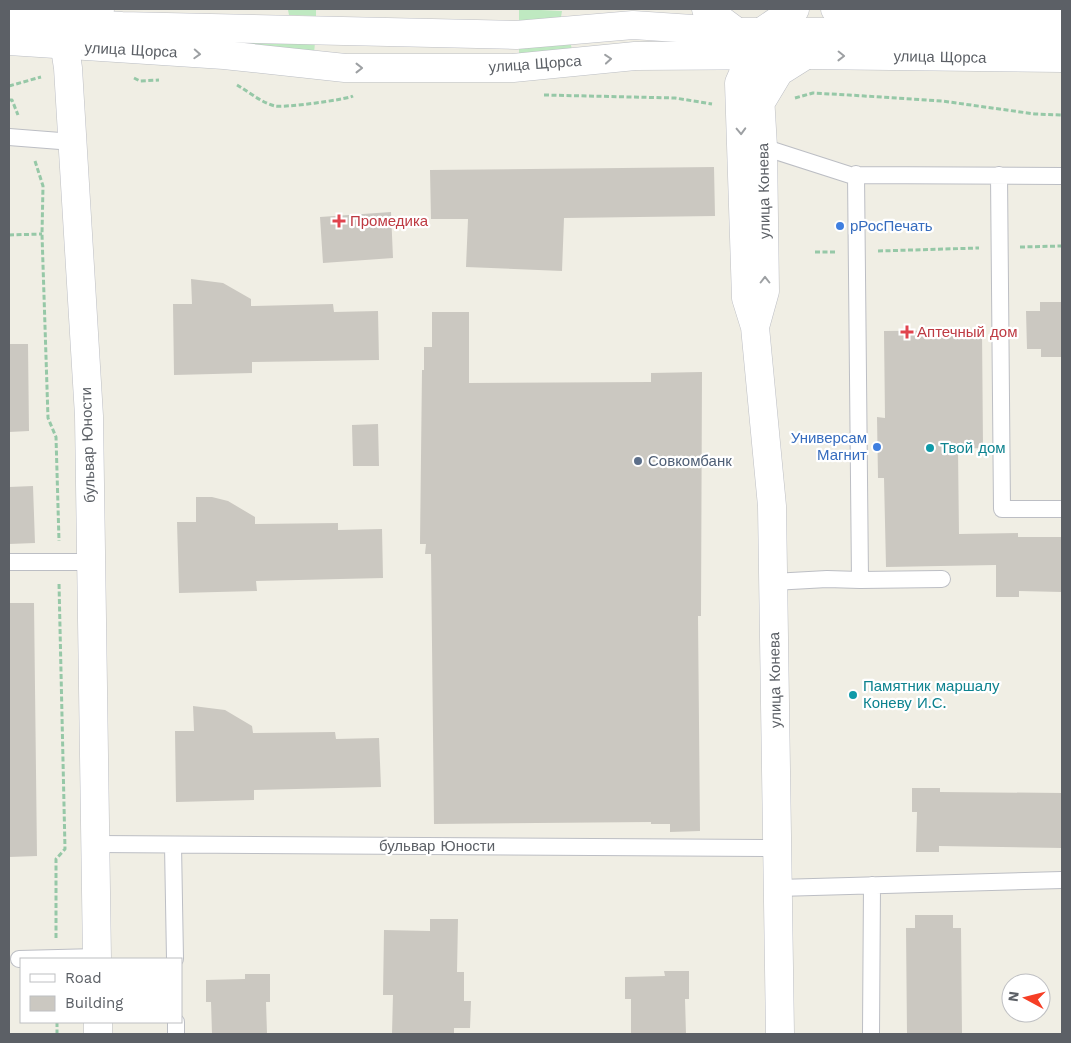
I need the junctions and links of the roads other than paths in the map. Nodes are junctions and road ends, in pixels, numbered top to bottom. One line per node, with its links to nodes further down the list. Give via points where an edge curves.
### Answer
1 (706, 9): 7 (street)
2 (795, 9): 7 (street)
3 (835, 9): 4 (street, улица Щорса)
4 (1060, 18): 7 (street, улица Щорса)
5 (9, 20): 6 (street, улица Щорса)
6 (72, 22): 7 (street, улица Щорса, via 516,35 634,25); 8 (street, улица Щорса); 10 (street, улица Щорса, one-way to 10, via 224,55 345,68 513,68 636,56); 15 (street, бульвар Юности)
7 (749, 40): 9 (street, улица Щорса); 10 (street, улица Щорса); 12 (street, улица Конева); 13 (street, улица Конева)
8 (9, 41)
9 (806, 55): 11 (street, улица Щорса, one-way to 11); 13 (street, via 779,72)
10 (706, 56): 12 (street)
11 (1062, 58)
12 (739, 83): 20 (street, улица Конева, one-way to 20, via 746,298)
13 (761, 102): 16 (street, улица Конева)
14 (9, 137): 15 (lane)
15 (73, 142): 23 (street, бульвар Юности, via 89,416)
16 (763, 147): 17 (lane, via 850,175); 20 (street, улица Конева, one-way to 16, via 765,291)
17 (856, 174): 18 (lane); 25 (lane)
18 (999, 175): 19 (lane); 21 (lane, via 1002,508)
19 (1062, 176)
20 (755, 327): 26 (street, улица Конева, via 772,506)
21 (1062, 510)
22 (9, 562): 23 (lane)
23 (91, 562): 27 (street, бульвар Юности)
24 (942, 579): 25 (lane)
25 (860, 580): 26 (lane, via 827,578)
26 (773, 582): 29 (street, улица Конева)
27 (95, 844): 28 (lane, бульвар Юности); 34 (street, бульвар Юности)
28 (173, 845): 29 (lane, бульвар Юности); 35 (lane)
29 (778, 848): 32 (street, улица Конева)
30 (1062, 880): 31 (lane)
31 (872, 885): 32 (lane); 37 (lane)
32 (778, 888): 36 (street, улица Конева)
33 (57, 958): 34 (lane)
34 (97, 958)
35 (175, 958)
36 (780, 1034)
37 (871, 1034)

